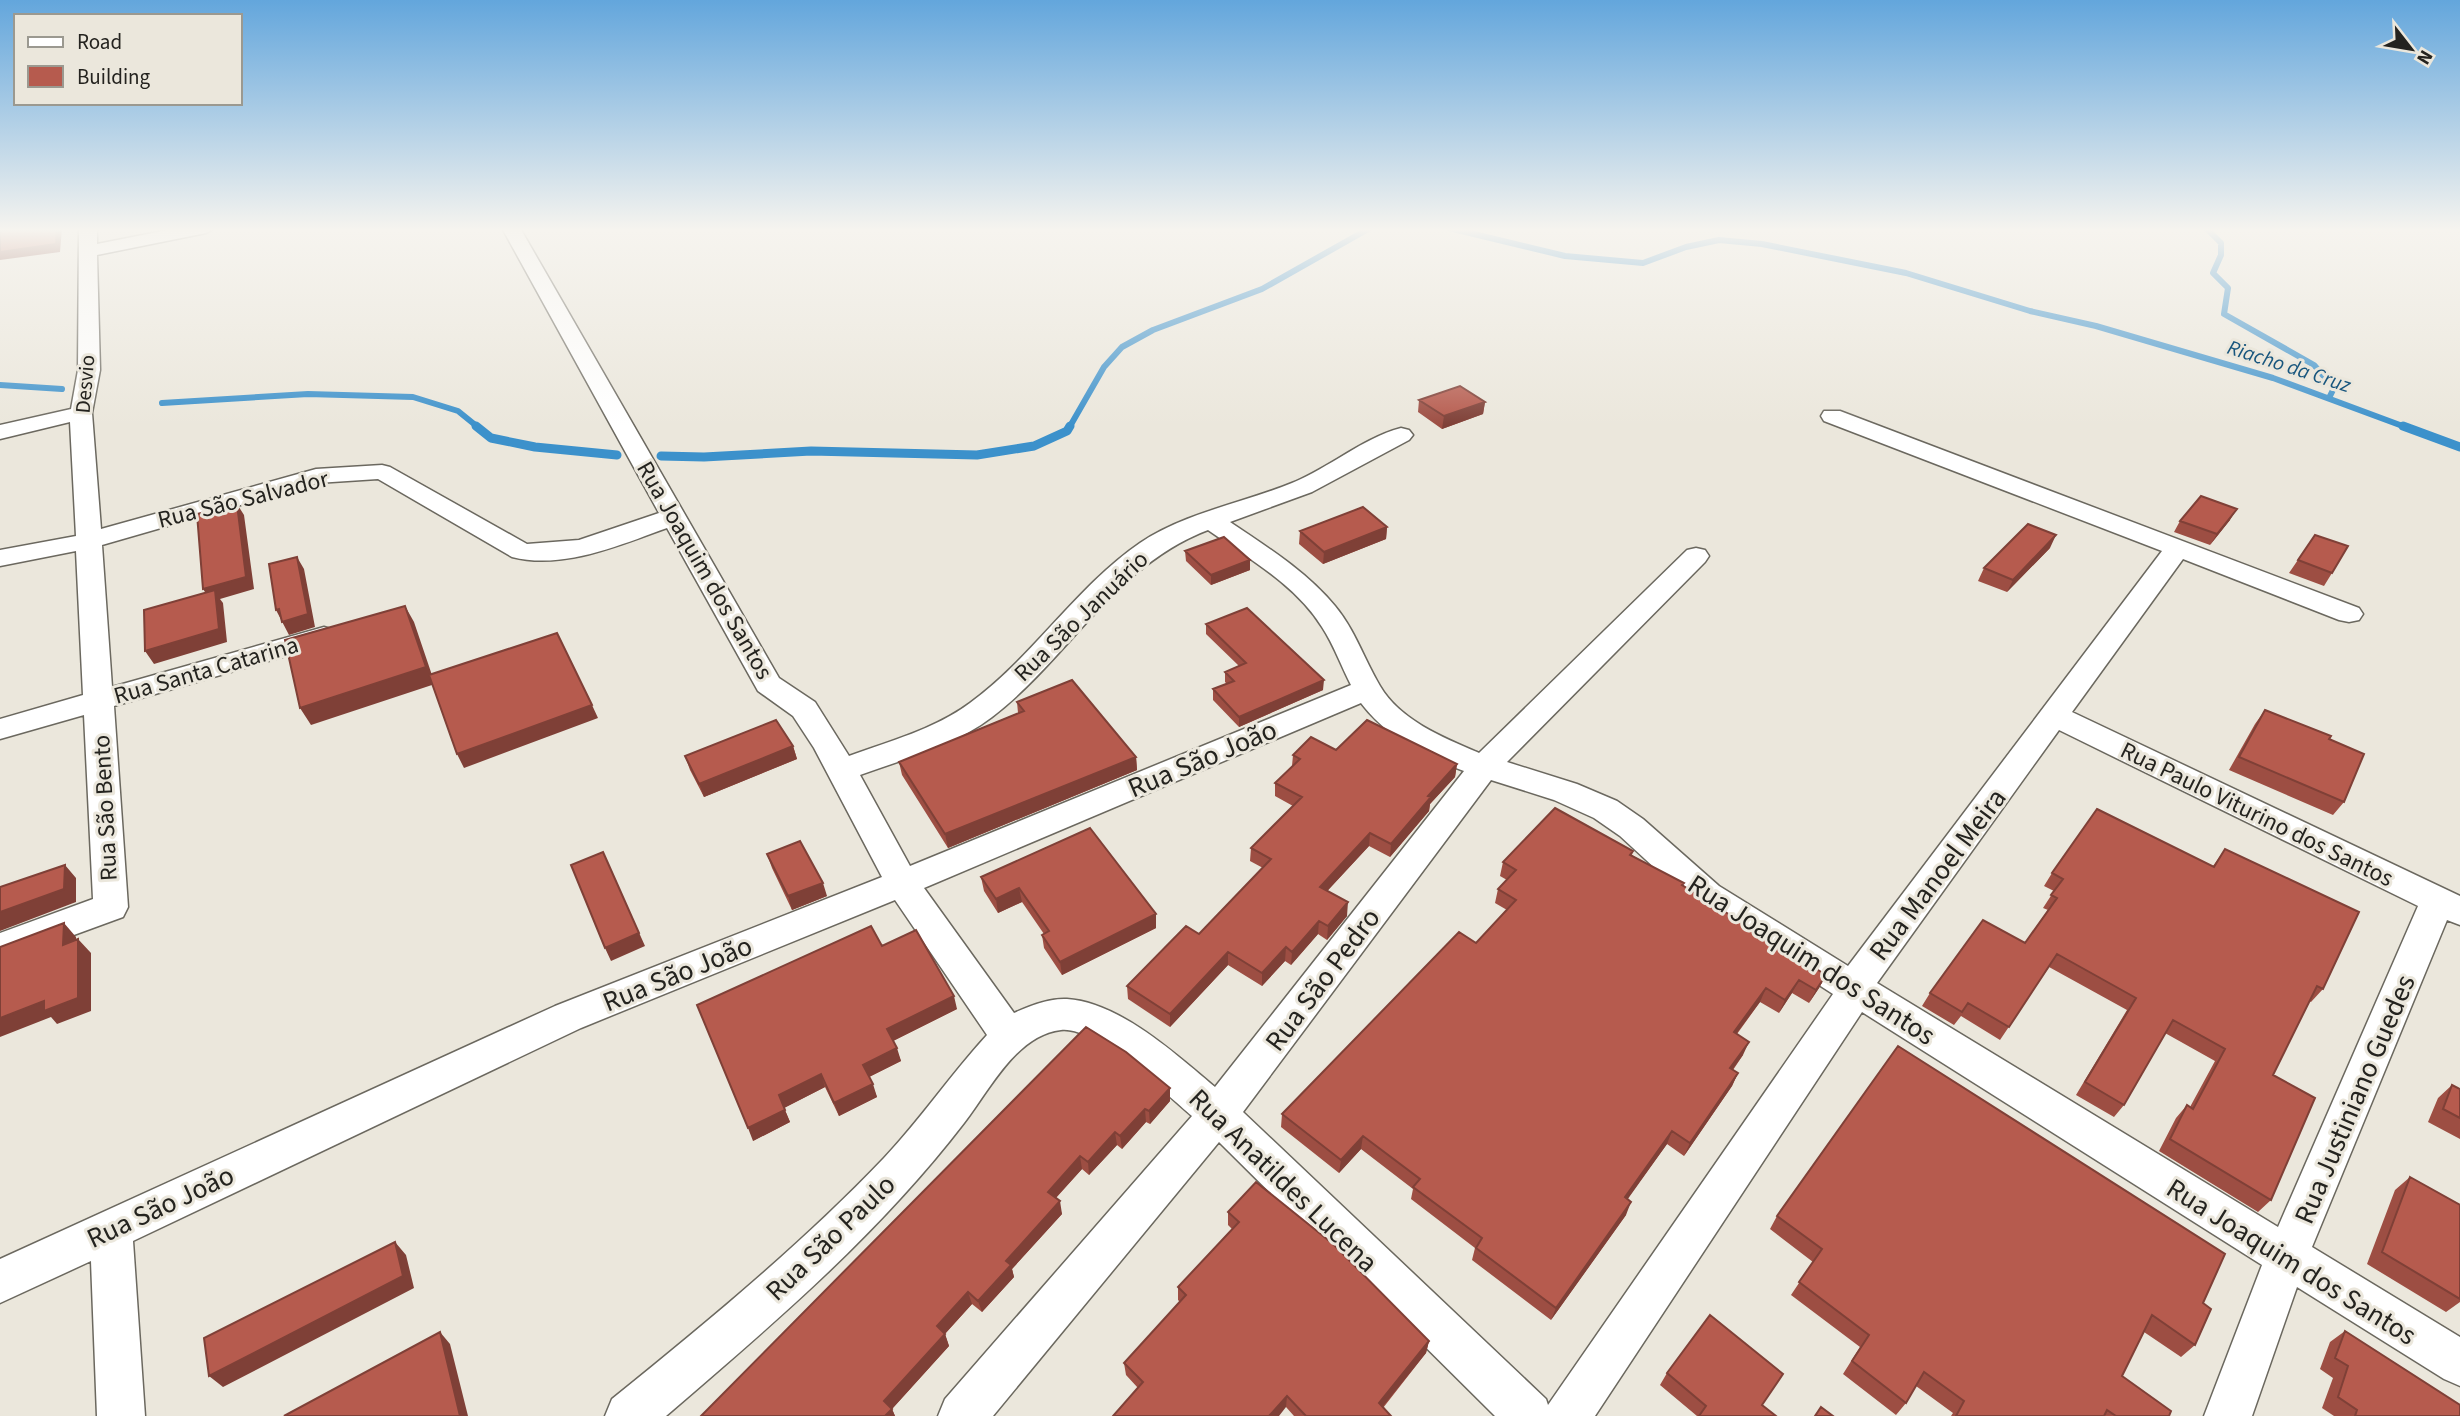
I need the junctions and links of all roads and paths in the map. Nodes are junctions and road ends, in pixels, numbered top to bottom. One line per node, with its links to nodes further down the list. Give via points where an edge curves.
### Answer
1 (88, 294): 3 (street, Desvio, via 89,370)
2 (548, 294): 7 (street, Rua Joaquim dos Santos)
3 (81, 414): 5 (street); 9 (street, Desvio)
4 (1832, 416): 10 (street)
5 (0, 432)
6 (1401, 435): 8 (street, Rua São Januário, via 1312,482)
7 (673, 517): 9 (street, Rua São Salvador, via 582,548 546,555 521,552 382,472 316,475); 20 (street, Rua Joaquim dos Santos, via 768,684 804,709)
8 (1212, 522): 15 (street, Rua Joaquim dos Santos, via 1291,575 1328,615); 20 (street, Rua São Januário, via 1177,533 1128,566 980,710 932,737)
9 (87, 541): 12 (street, Rua São Salvador); 16 (street, Rua São Bento)
10 (2178, 548): 13 (street); 17 (street, Rua Manoel Meira)
11 (1696, 556): 19 (street, Rua São Pedro)
12 (0, 558)
13 (2349, 614)
14 (347, 629): 16 (street, Rua Santa Catarina)
15 (1366, 690): 19 (street, Rua Joaquim dos Santos, via 1393,720 1433,746); 21 (street, Rua São João)
16 (98, 701): 18 (street, Rua Santa Catarina); 23 (street, Rua São Bento, via 111,907)
17 (2055, 716): 22 (street, Rua Paulo Viturino dos Santos); 24 (street, Rua Manoel Meira, via 1862,973)
18 (0, 729)
19 (1484, 767): 24 (street, Rua Joaquim dos Santos, via 1591,802 1625,820 1699,889); 26 (street, Rua São Pedro)
20 (842, 770): 21 (street, Rua Joaquim dos Santos)
21 (902, 883): 25 (street, Rua Joaquim dos Santos); 27 (street, Rua São João, via 568,1017)
22 (2449, 906): 28 (street, Rua Justiniano Guedes)
23 (0, 948)
24 (1856, 989): 28 (street, Rua Joaquim dos Santos); 35 (street, Rua Manoel Meira)
25 (1009, 1036): 26 (street, Rua Anatildes Lucena, via 1038,1019 1066,1014 1097,1022 1174,1076); 32 (street, Rua São Paulo, via 929,1140 863,1210)
26 (1218, 1114): 33 (street, Rua São Pedro); 34 (street, Rua Anatildes Lucena)
27 (111, 1228): 29 (street, Rua São João); 31 (street)
28 (2286, 1258): 30 (street, Rua Joaquim dos Santos); 36 (street, Rua Justiniano Guedes)
29 (0, 1281)
30 (2460, 1363)
31 (121, 1416)
32 (629, 1416)
33 (962, 1416)
34 (1529, 1416)
35 (1567, 1416)
36 (2228, 1416)

